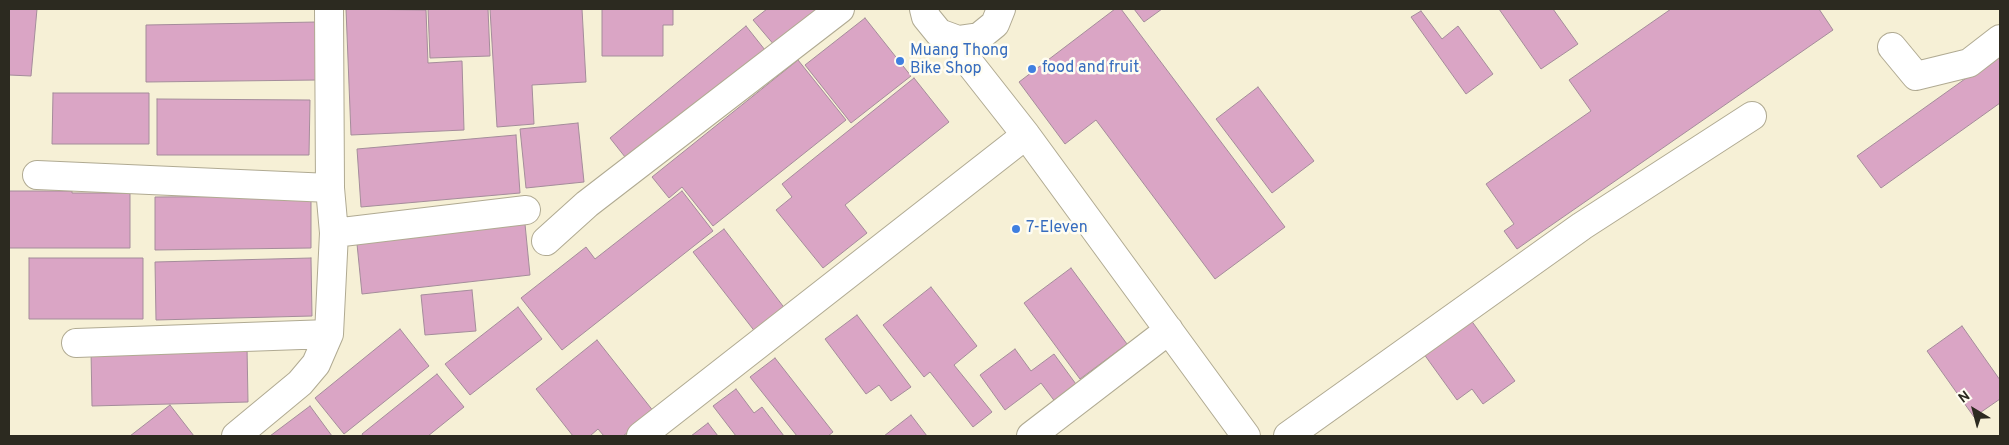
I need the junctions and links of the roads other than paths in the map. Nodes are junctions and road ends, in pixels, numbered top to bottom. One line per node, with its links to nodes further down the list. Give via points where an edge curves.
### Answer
1 (329, 9): 11 (street)
2 (840, 9): 14 (street, via 587,204)
3 (924, 9): 6 (street, via 926,17 939,33)
4 (1001, 9): 6 (street, via 995,24 979,37)
5 (2000, 39): 7 (street, via 1969,63 1916,76)
6 (958, 40): 9 (street, via 971,65)
7 (1892, 47)
8 (1752, 116): 22 (street, via 1582,226)
9 (1026, 135): 15 (street); 19 (street)
10 (37, 175): 11 (street)
11 (330, 188): 13 (street)
12 (526, 210): 13 (street)
13 (334, 233): 16 (street)
14 (546, 241)
15 (1169, 330): 20 (street); 21 (street)
16 (329, 334): 17 (street); 18 (street, via 316,364 300,383)
17 (76, 343)
18 (236, 436)
19 (642, 436)
20 (1031, 436)
21 (1246, 436)
22 (1288, 436)

